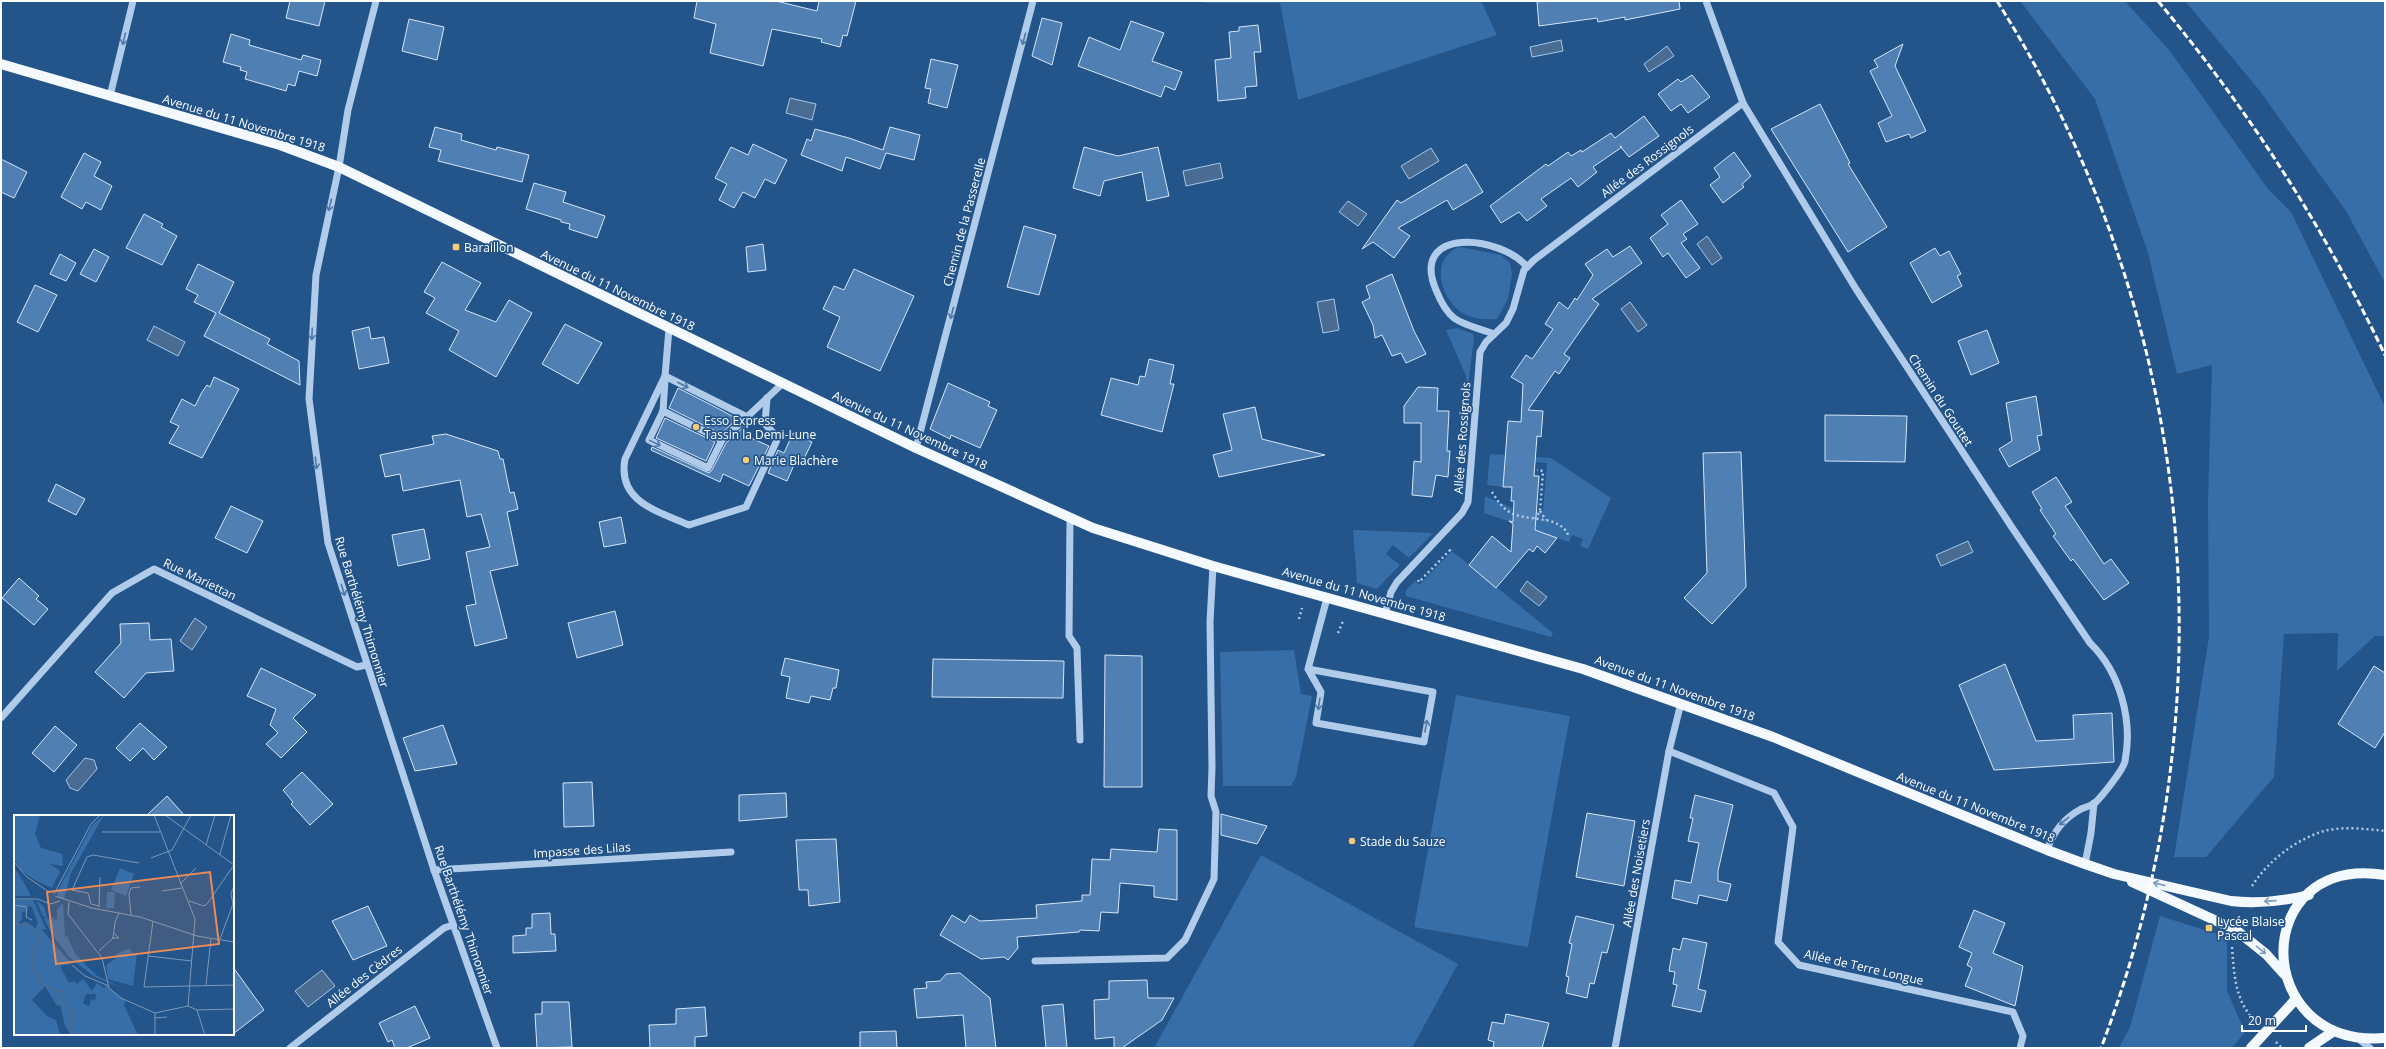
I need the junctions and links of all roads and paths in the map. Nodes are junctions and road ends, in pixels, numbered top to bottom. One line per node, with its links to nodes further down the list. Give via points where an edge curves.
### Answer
1 (133, 1): 6 (street, one-way to 6)
2 (376, 1): 8 (street, Rue Barthélémy Thimonnier, via 348,110)
3 (1033, 1): 18 (street, Chemin de la Passerelle, one-way to 18)
4 (1706, 1): 7 (street, Chemin du Gouttet)
5 (1, 64): 6 (main road, Avenue du 11 Novembre 1918)
6 (110, 96): 8 (main road, Avenue du 11 Novembre 1918, via 286,147)
7 (1743, 103): 9 (street, Allée des Rossignols, via 1564,236); 39 (street, Chemin du Gouttet, via 1856,289 2011,526 2100,653 2121,690 2127,729 2125,762)
8 (339, 167): 10 (main road, Avenue du 11 Novembre 1918); 33 (street, Rue Barthélémy Thimonnier, one-way to 33, via 316,275 309,399 328,542)
9 (1527, 267): 11 (street, Allée des Rossignols, via 1522,275 1513,309 1506,323); 11 (street, via 1520,259 1504,250 1464,241 1449,243 1434,259 1431,271 1433,282 1447,310 1455,318)
10 (668, 329): 12 (street); 13 (main road, Avenue du 11 Novembre 1918)
11 (1494, 334): 29 (street, Allée des Rossignols, via 1480,352 1468,502 1458,518 1398,582 1391,592)
12 (665, 376): 14 (street, via 625,459 623,470 630,493 640,502 689,525 746,507 778,438 765,424); 15 (street); 16 (street, one-way to 16)
13 (782, 384): 14 (street); 18 (main road, Avenue du 11 Novembre 1918)
14 (767, 398): 16 (street)
15 (663, 410): 17 (street); 17 (street, one-way to 17, via 649,440 708,468)
16 (747, 417): 17 (street)
17 (722, 440)
18 (916, 448): 22 (main road, Avenue du 11 Novembre 1918)
19 (1537, 470): 21 (path, via 1543,471)
20 (1492, 492): 23 (path, via 1498,503 1511,513)
21 (1540, 511): 23 (path); 24 (path)
22 (1070, 518): 26 (main road, Avenue du 11 Novembre 1918, via 1136,543); 37 (street, via 1069,636 1077,648)
23 (1535, 519): 24 (path)
24 (1546, 520): 25 (path, via 1560,526)
25 (1568, 538)
26 (1213, 566): 27 (main road, Avenue du 11 Novembre 1918); 51 (street, via 1210,622 1210,796 1216,812 1214,879 1185,940 1167,958)
27 (1327, 598): 29 (main road, Avenue du 11 Novembre 1918); 34 (street)
28 (1302, 606): 30 (path)
29 (1385, 614): 35 (main road, Avenue du 11 Novembre 1918, via 1583,669)
30 (1299, 619)
31 (1348, 622): 32 (path, via 1342,620)
32 (1338, 633)
33 (366, 665): 36 (street, Rue Mariettan, via 357,667 154,569 112,593); 44 (street, Rue Barthélémy Thimonnier)
34 (1308, 669): 34 (street, one-way to 34, via 1321,692 1316,723 1424,742 1433,692)
35 (1681, 703): 38 (street, Allée des Noisetiers); 41 (main road, Avenue du 11 Novembre 1918, via 1773,737)
36 (1, 718)
37 (1080, 740)
38 (1669, 751): 61 (street, Allée des Noisetiers); 62 (street, Allée de Terre Longue, via 1774,793 1793,827 1778,942 1799,965 2013,1012 2024,1036)
39 (2094, 803): 41 (street, Chemin du Gouttet, one-way to 41, via 2061,823 2053,833); 43 (street)
40 (2385, 831): 47 (path, via 2358,828 2324,831 2293,845 2262,871)
41 (2047, 850): 43 (main road, Avenue du 11 Novembre 1918)
42 (731, 852): 44 (street, Impasse des Lilas)
43 (2085, 864): 45 (main road, Avenue du 11 Novembre 1918)
44 (434, 870): 49 (street, Rue Barthélémy Thimonnier)
45 (2114, 874): 48 (main road, Avenue du 11 Novembre 1918, one-way to 45, via 2290,899 2231,901); 52 (main road, Avenue du 11 Novembre 1918, one-way to 52, via 2236,930 2266,954)
46 (2385, 875): 48 (main road, via 2370,873 2343,876 2322,885)
47 (2250, 890)
48 (2309, 895): 52 (main road, via 2299,906 2286,931 2282,946)
49 (453, 924): 59 (street, Allée des Cèdres, via 444,928); 60 (street, Rue Barthélémy Thimonnier)
50 (2232, 940): 54 (path, via 2234,984 2247,1014)
51 (1035, 961)
52 (2284, 974): 53 (main road)
53 (2294, 1001): 55 (main road, via 2310,1019); 63 (main road)
54 (2254, 1021)
55 (2331, 1033): 57 (main road); 65 (main road)
56 (2385, 1038): 57 (main road)
57 (2360, 1040): 66 (street)
58 (2275, 1041): 64 (path)
59 (290, 1048)
60 (497, 1048)
61 (1615, 1048)
62 (2020, 1048)
63 (2251, 1048)
64 (2282, 1048)
65 (2309, 1048)
66 (2370, 1048)

